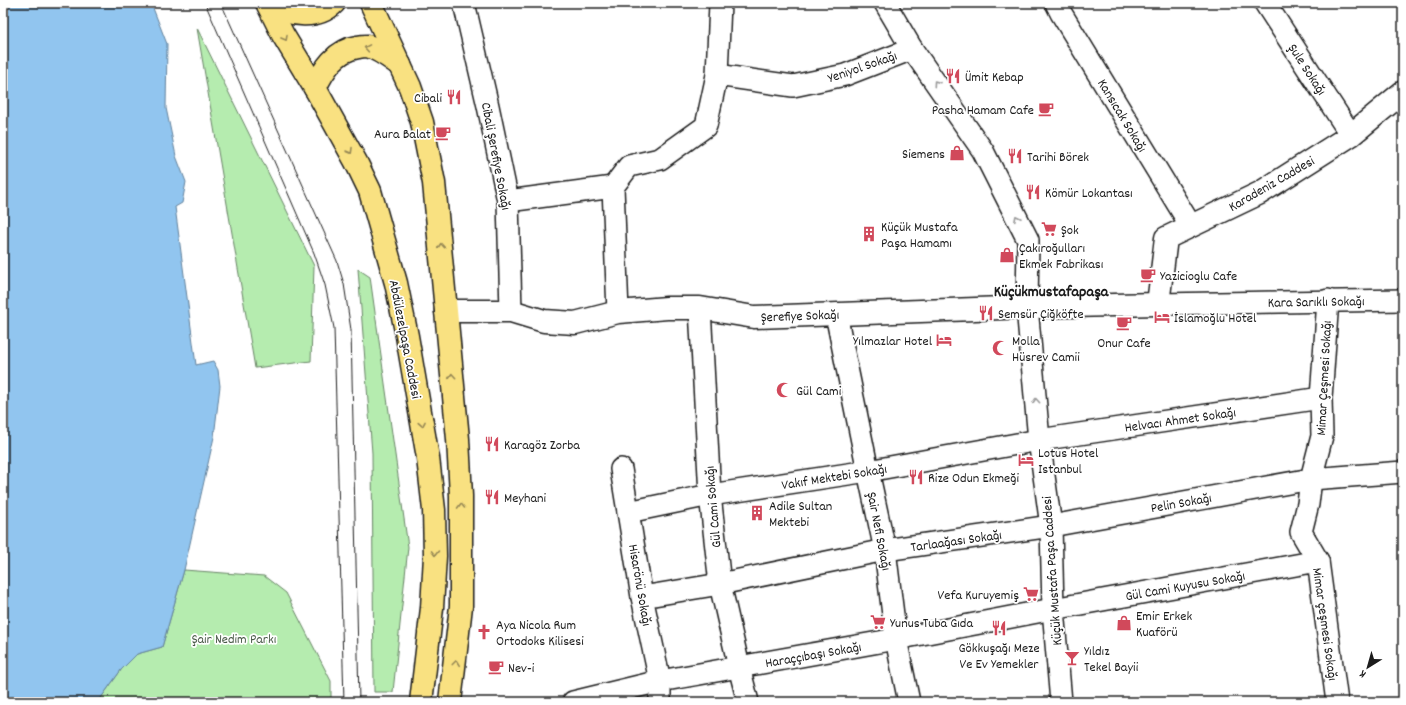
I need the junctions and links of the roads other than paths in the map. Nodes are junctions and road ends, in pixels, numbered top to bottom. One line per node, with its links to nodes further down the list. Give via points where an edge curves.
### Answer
1 (267, 3): 13 (main road, Abdülezelpaşa Caddesi, one-way to 13)
2 (272, 3): 3 (main road, via 290,12 308,14 320,13)
3 (334, 3)
4 (371, 3): 11 (main road)
5 (464, 3): 17 (street, Cibali Şerefiye Sokağı)
6 (885, 3): 10 (street, Küçük Mustafa Paşa Caddesi)
7 (1056, 3): 18 (street, Kansıcak Sokağı)
8 (1265, 3): 15 (street, Şule Sokağı)
9 (719, 4): 12 (street)
10 (912, 49): 12 (street, Yeniyol Sokağı, via 845,75 793,86); 22 (street, Küçük Mustafa Paşa Caddesi, one-way to 10, via 1028,240 983,151)
11 (401, 66): 13 (main road, one-way to 13, via 382,52 366,46 353,48 338,55 331,62); 24 (main road, one-way to 11, via 434,183 422,122)
12 (717, 75): 16 (street, via 706,126 660,159 629,166)
13 (315, 88): 45 (main road, Abdülezelpaşa Caddesi, one-way to 45, via 370,191 396,283 407,336 428,458 434,510 432,608)
14 (1403, 92): 15 (street, Karadeniz Caddesi)
15 (1351, 135): 18 (street, Karadeniz Caddesi, via 1260,193)
16 (613, 187): 17 (street); 26 (street)
17 (508, 201): 25 (street, Cibali Şerefiye Sokağı)
18 (1191, 226): 21 (street, Karadeniz Caddesi, via 1166,238)
19 (1328, 300): 20 (street, Kara Sarıklı Sokağı); 21 (street, Kara Sarıklı Sokağı); 28 (street, Mimar Çeşmesi Sokağı)
20 (1403, 300)
21 (1158, 304): 22 (street, Şerefiye Sokağı)
22 (1026, 306): 27 (street, Şerefiye Sokağı); 29 (street, Küçük Mustafa Paşa Caddesi, one-way to 22)
23 (700, 308): 26 (street, Şerefiye Sokağı); 27 (street, Şerefiye Sokağı, via 754,317); 34 (street, Gül Cami Sokağı)
24 (446, 311): 25 (street, Şerefiye Sokağı); 46 (main road, one-way to 24, via 461,606 462,550 458,439)
25 (511, 311): 26 (street, Şerefiye Sokağı, via 544,321 575,323)
26 (618, 312)
27 (836, 314): 31 (street, Şair Nefi Sokağı)
28 (1321, 398): 29 (street, Helvacı Ahmet Sokağı); 33 (street, Mimar Çeşmesi Sokağı, via 1322,436)
29 (1039, 440): 31 (street, Vakıf Mektebi Sokağı); 36 (street, Küçük Mustafa Paşa Caddesi)
30 (621, 469): 35 (street, Hisarönü Sokağı)
31 (868, 471): 34 (street, Vakıf Mektebi Sokağı); 37 (street, Şair Nefi Sokağı)
32 (1403, 472): 33 (street, Pelin Sokağı)
33 (1311, 478): 36 (street, Pelin Sokağı); 38 (street, Mimar çeşmesi Sokağı, via 1301,532)
34 (710, 495): 35 (street, Vakıf Mektebi Sokağı); 39 (street, Gül Cami Sokağı)
35 (628, 512): 40 (street, Hisarönü Sokağı)
36 (1051, 526): 37 (street, Tarlaağası Sokağı); 41 (street, Küçük Mustafa Paşa Caddesi)
37 (885, 550): 39 (street, Tarlaağası Sokağı); 42 (street, Şair Nefi Sokağı)
38 (1318, 561): 41 (street, Gül Cami Kuyusu Sokağı); 52 (street, Mimar çeşmesi Sokağı)
39 (720, 584): 40 (street, Tarlaağası Sokağı); 43 (street, Gül Cami Sokağı)
40 (642, 597): 44 (street, Hisarönü Sokağı)
41 (1053, 609): 42 (street, Haraççıbaşı Sokağı); 51 (street, Küçük Mustafa Paşa Caddesi)
42 (896, 639): 43 (street, Haraççıbaşı Sokağı); 50 (street, Şair Nefi Sokağı)
43 (739, 667): 44 (street, Haraççıbaşı Sokağı); 49 (street, Gül Cami Sokağı)
44 (660, 681): 47 (street, Haraççıbaşı Sokağı); 48 (street, Hisarönü Sokağı)
45 (421, 702)
46 (450, 702)
47 (573, 702)
48 (660, 702)
49 (748, 702)
50 (909, 702)
51 (1061, 702)
52 (1338, 702)

